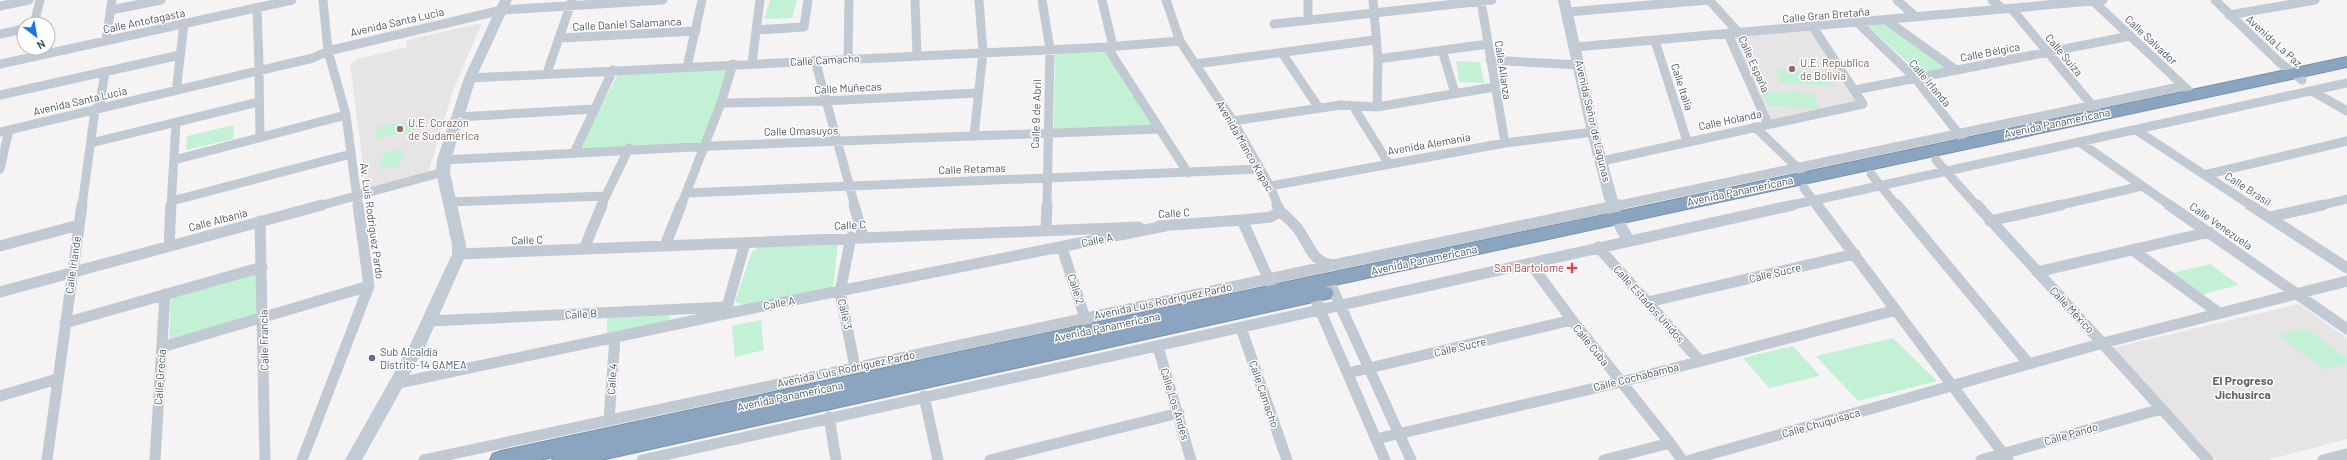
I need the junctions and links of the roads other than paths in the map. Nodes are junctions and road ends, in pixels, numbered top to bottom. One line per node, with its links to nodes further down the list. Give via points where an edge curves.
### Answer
1 (29, 0): 33 (street)
2 (40, 0): 40 (street)
3 (112, 0): 37 (street)
4 (161, 0): 37 (street)
5 (292, 0): 35 (street, Calle Antofagasta)
6 (323, 0): 65 (street, Av. Luis Rodriguez Pardo)
7 (663, 0): 26 (street, Avenida Santa Lucia)
8 (702, 0): 50 (street)
9 (760, 0): 48 (street)
10 (808, 0): 48 (street, via 804,27)
11 (849, 0): 72 (street)
12 (915, 0): 70 (street)
13 (979, 0): 66 (street)
14 (1042, 0): 63 (street, Calle 9 de Abril)
15 (1102, 0): 61 (street)
16 (1166, 0): 58 (street, Avenida Manco Kapac)
17 (1308, 0): 42 (street)
18 (1373, 0): 38 (street)
19 (1492, 0): 27 (street)
20 (1709, 0): 34 (street); 51 (street)
21 (1897, 0): 41 (street)
22 (1992, 0): 36 (street, Calle Suiza)
23 (2103, 0): 28 (street, Calle Gran Bretaña)
24 (2215, 0): 39 (street, Avenida La Paz)
25 (2315, 0): 39 (street)
26 (626, 1): 29 (street, Avenida Santa Lucia)
27 (1481, 1): 31 (street); 60 (street, Calle Alianza)
28 (2093, 1): 30 (street, Calle Gran Bretaña); 54 (street, Calle Salvador)
29 (571, 2): 32 (street, Avenida Santa Lucia); 55 (street)
30 (2057, 2): 36 (street, Calle Gran Bretaña)
31 (1439, 3): 38 (street)
32 (504, 5): 65 (street, Avenida Santa Lucia); 89 (street)
33 (0, 6)
34 (1566, 6): 62 (street, Avenida Señor de Lagunas)
35 (257, 8): 44 (street, Calle Antofagasta); 83 (street)
36 (2007, 9): 41 (street, Calle Gran Bretaña); 67 (street, Calle Suiza)
37 (111, 10): 56 (street)
38 (1373, 13): 42 (street); 57 (street)
39 (2229, 15): 91 (street, Avenida La Paz)
40 (36, 16)
41 (1916, 17): 43 (street, Calle Gran Bretaña)
42 (1308, 20): 46 (street)
43 (1886, 20): 45 (street, Calle Gran Bretaña); 85 (street)
44 (184, 23): 56 (street, Calle Antofagasta); 69 (street)
45 (1858, 23): 47 (street, Calle Gran Bretaña); 90 (street, Calle Irlanda)
46 (1274, 24)
47 (1813, 27): 51 (street, Calle Gran Bretaña); 95 (street)
48 (756, 30): 77 (street)
49 (16, 31): 52 (street)
50 (696, 31): 55 (street, Calle Daniel Salamanca); 82 (street)
51 (1739, 33): 53 (street, Calle Gran Bretaña)
52 (0, 34)
53 (1728, 34): 59 (street, Calle Gran Bretaña); 114 (street, Calle España)
54 (2130, 36): 67 (street, Calle Bélgica); 96 (street, Calle Salvador)
55 (560, 38): 88 (street)
56 (106, 40): 71 (street, Calle Antofagasta)
57 (1374, 40): 68 (street); 73 (street)
58 (1180, 41): 61 (street, Calle Camacho); 80 (street, Avenida Manco Kapac)
59 (1655, 41): 62 (street, Calle Gran Bretaña); 125 (street, Calle Italia)
60 (1488, 44): 64 (street); 75 (street, Calle Alianza)
61 (1110, 47): 63 (street, Calle Camacho); 117 (street)
62 (1576, 47): 81 (street, Avenida Señor de Lagunas)
63 (1050, 49): 66 (street, Calle Camacho); 121 (street, Calle 9 de Abril)
64 (1442, 50): 73 (street); 98 (street)
65 (328, 51): 83 (street, Avenida Santa Lucia, via 313,58); 110 (street, Av. Luis Rodriguez Pardo)
66 (983, 52): 70 (street, Calle Camacho); 97 (street)
67 (2047, 52): 85 (street, Calle Bélgica); 108 (street, Calle Suiza)
68 (1282, 53): 80 (street); 106 (street)
69 (180, 55): 87 (street); 93 (street)
70 (917, 55): 72 (street, Calle Camacho)
71 (24, 58): 78 (street, Calle Antofagasta)
72 (848, 59): 74 (street, Calle Camacho)
73 (1378, 59): 105 (street)
74 (814, 60): 77 (street, Calle Camacho); 100 (street)
75 (1490, 60): 81 (street); 94 (street, Calle Alianza)
76 (2347, 62): 91 (highway, Avenida Panamericana)
77 (752, 63): 79 (street, Calle Camacho)
78 (0, 64)
79 (733, 64): 82 (street, Calle Camacho); 102 (street)
80 (1195, 64): 112 (street, Avenida Manco Kapac)
81 (1579, 65): 120 (street, Avenida Señor de Lagunas)
82 (687, 67): 84 (street, Calle Camacho)
83 (259, 68): 93 (street, Avenida Santa Lucia); 101 (street); 103 (street, Avenida Santa Lucia)
84 (614, 70): 88 (street, Calle Camacho); 107 (street)
85 (1956, 70): 90 (street, Calle Bélgica)
86 (2347, 70): 91 (highway, Avenida Panamericana)
87 (105, 72): 99 (street); 103 (street, Calle Irlande)
88 (547, 73): 89 (street, Calle Camacho)
89 (470, 78): 111 (street)
90 (1915, 78): 95 (street, Calle Bélgica); 124 (street, Calle Irlanda)
91 (2303, 82): 92 (street, Avenida Panamericana); 96 (highway, Avenida Panamericana); 109 (street, Avenida La Paz); 118 (street, Avenida Panamericana); 139 (highway, Avenida Panamericana)
92 (2347, 83)
93 (177, 84): 103 (street, Avenida Santa Lucia)
94 (1494, 87): 98 (street); 129 (street, Calle Alianza)
95 (1855, 90): 114 (street, Calle Holanda, via 1863,104)
96 (2190, 91): 108 (highway, Avenida Panamericana)
97 (977, 93): 100 (street, Calle Muñecas); 122 (street)
98 (1455, 93): 105 (street)
99 (0, 95)
100 (825, 101): 102 (street, Calle Muñecas); 128 (street)
101 (259, 102): 113 (street); 123 (street)
102 (721, 103): 131 (street)
103 (97, 106): 115 (street, Avenida Santa Lucia); 119 (street, Avenida Santa Lucia); 127 (street, Calle Irlande)
104 (1353, 106): 105 (street); 106 (street); 137 (street)
105 (1377, 106)
106 (1319, 108): 112 (street)
107 (594, 109): 111 (street); 133 (street)
108 (2096, 110): 124 (highway, Avenida Panamericana)
109 (2347, 112)
110 (346, 115): 123 (street); 134 (street, Av. Luis Rodriguez Pardo)
111 (458, 117): 138 (street)
112 (1232, 121): 141 (street, Avenida Manco Kapac)
113 (176, 123): 127 (street); 135 (street)
114 (1768, 124): 116 (street, Calle Holanda)
115 (0, 126)
116 (1755, 127): 125 (street, Calle Holanda); 146 (street)
117 (1159, 129): 121 (street, Calle Omasuyos); 142 (street)
118 (2136, 130): 130 (street, Avenida Panamericana); 143 (street, Calle Brasil)
119 (5, 131): 140 (street)
120 (1593, 132): 129 (street, Avenida Alemania); 136 (street, Avenida Señor de Lagunas)
121 (1047, 134): 122 (street, Calle Omasuyos); 144 (street, Calle 9 de Abril)
122 (974, 136): 128 (street, Calle Omasuyos)
123 (260, 138): 135 (street)
124 (1962, 138): 146 (highway, Avenida Panamericana)
125 (1687, 141): 136 (street, Calle Holanda)
126 (2347, 141): 143 (street)
127 (91, 143): 162 (street, Calle Irlande)
128 (837, 143): 131 (street, Calle Omasuyos); 147 (street)
129 (1505, 143): 137 (street, Avenida Alemania)
130 (2081, 143): 139 (street, Avenida Panamericana); 149 (street, Calle Venezuela)
131 (703, 146): 132 (street, Calle Omasuyos); 150 (street)
132 (629, 148): 133 (street, Calle Omasuyos); 152 (street)
133 (575, 151): 138 (street, Calle Omasuyos)
134 (351, 154): 151 (street, Av. Luis Rodriguez Pardo); 154 (street)
135 (174, 160): 154 (street)
136 (1602, 161): 161 (street, Avenida Señor de Lagunas)
137 (1389, 164): 148 (street, Avenida Alemania)
138 (443, 166): 151 (street, Calle Albania); 155 (street)
139 (1941, 166): 145 (highway, Avenida Panamericana); 160 (street, Calle México)
140 (0, 169)
141 (1260, 169): 142 (street, Calle Retamas); 148 (street, Avenida Manco Kapac)
142 (1188, 173): 144 (street, Calle Retamas)
143 (2204, 175): 157 (street, Calle Brasil)
144 (1047, 178): 147 (street, Calle Retamas); 164 (street, Calle 9 de Abril)
145 (1875, 180): 146 (highway, Avenida Panamericana); 208 (street)
146 (1805, 183): 161 (highway, Avenida Panamericana); 177 (street)
147 (850, 186): 150 (street, Calle Retamas); 166 (street)
148 (1270, 186): 156 (street, Avenida Manco Kapac)
149 (2142, 186): 160 (street); 165 (street, Calle Venezuela)
150 (686, 193): 171 (street)
151 (358, 195): 159 (street, Calle Albania); 185 (street, Av. Luis Rodriguez Pardo)
152 (605, 196): 155 (street); 174 (street)
153 (2347, 199): 157 (street)
154 (172, 201): 170 (street)
155 (448, 202): 176 (street)
156 (1280, 211): 158 (street, via 1272,217); 186 (street, via 1300,231)
157 (2270, 217): 180 (street, Calle Brasil)
158 (1242, 220): 163 (street, Calle C); 184 (street)
159 (260, 221): 170 (street, Calle Albania); 179 (street, Calle Francia)
160 (1990, 221): 182 (street, Calle México)
161 (1620, 223): 172 (street, Avenida Panamericana); 186 (highway, Avenida Panamericana); 186 (street)
162 (79, 225): 169 (street); 181 (street, Calle Irlande)
163 (1165, 226): 164 (street, Calle C); 173 (street, Calle A)
164 (1046, 229): 166 (street, Calle C)
165 (2209, 232): 175 (street); 190 (street, Calle Venezuela)
166 (863, 236): 167 (street, Calle C)
167 (851, 237): 168 (street, Calle C); 188 (street, Calle 3)
168 (745, 243): 171 (street, Calle C); 193 (street)
169 (0, 246)
170 (169, 246): 181 (street, Calle Albania)
171 (666, 246): 174 (street, Calle C)
172 (1598, 247): 178 (street, Avenida Panamericana); 192 (street, Calle Estados Unidos)
173 (1062, 248): 188 (street, Calle A); 200 (street, Calle 2)
174 (584, 249): 176 (street, Calle C)
175 (2134, 251): 182 (street); 195 (street)
176 (459, 254): 198 (street)
177 (1855, 254): 192 (street, Calle Sucre); 194 (street)
178 (1530, 263): 186 (street, Avenida Panamericana); 197 (street, Calle Cuba)
179 (262, 267): 189 (street); 196 (street, Calle Francia)
180 (2347, 268)
181 (71, 272): 187 (street, Calle Albania); 199 (street, Calle Irlande)
182 (2037, 272): 204 (street, Calle México)
183 (2347, 280): 190 (street, Calle Chuquisaca)
184 (1271, 284): 186 (street, Avenida Panamericana); 191 (highway, Avenida Panamericana); 200 (highway, Avenida Panamericana)
185 (369, 286): 196 (street); 230 (street, Av. Luis Rodriguez Pardo)
186 (1333, 286): 191 (highway, Avenida Panamericana); 210 (street)
187 (0, 292)
188 (840, 292): 193 (street, Calle A); 209 (street, Calle 3)
189 (165, 294): 199 (street); 205 (street, Calle Grecia)
190 (2297, 294): 195 (street, Calle Chuquisaca); 202 (street, Calle Venezuela)
191 (1314, 296): 201 (street, Avenida Panamericana); 211 (street); 234 (highway, Avenida Panamericana)
192 (1648, 302): 207 (street, Calle Estados Unidos)
193 (728, 310): 198 (street, Calle B); 203 (street, Calle A)
194 (1896, 310): 207 (street, Calle Cochabamba); 215 (street)
195 (2219, 313): 204 (street, Calle Chuquisaca)
196 (263, 317): 205 (street); 229 (street, Calle Francia)
197 (1572, 320): 210 (street, Calle Sucre); 213 (street, Calle Cuba)
198 (430, 321): 214 (street)
199 (65, 323): 212 (street, Calle Irlande)
200 (1087, 324): 209 (street, Avenida Luis Rodriguez Pardo); 233 (highway, Avenida Panamericana)
201 (1241, 328): 206 (street, Avenida Panamericana); 240 (street, Calle Camacho)
202 (2347, 329)
203 (615, 338): 214 (street, Calle A); 221 (street, Calle 4)
204 (2103, 343): 208 (street, Calle Chuquisaca); 218 (street, Calle México)
205 (162, 347): 228 (street, Calle Grecia)
206 (1158, 347): 217 (street, Avenida Panamericana); 219 (street, Calle Los Andes)
207 (1700, 361): 213 (street, Calle Cochabamba)
208 (2029, 364): 215 (street, Calle Chuquisaca)
209 (855, 367): 221 (street, Avenida Luis Rodriguez Pardo)
210 (1370, 368): 211 (street, Calle Sucre); 222 (street)
211 (1348, 373): 223 (street)
212 (57, 379): 216 (street); 227 (street, Calle Irlande)
213 (1621, 382): 222 (street, Calle Cochabamba); 224 (street, Calle Cuba)
214 (394, 384): 231 (street)
215 (1953, 385): 226 (street); 245 (street, Calle Chuquisaca)
216 (0, 396)
217 (924, 396): 220 (street, Avenida Panamericana); 237 (street)
218 (2161, 409): 226 (street, Calle Pando); 247 (street, Calle México)
219 (1179, 413): 238 (street); 239 (street, Calle Los Andes)
220 (829, 417): 235 (street, Avenida Panamericana); 236 (street)
221 (609, 420): 232 (street, Avenida Luis Rodriguez Pardo)
222 (1400, 435): 223 (street, Calle Cochabamba); 242 (street)
223 (1376, 439): 241 (street)
224 (1670, 443): 243 (street); 244 (street)
225 (2347, 454): 248 (street)
226 (2005, 457): 246 (street, Calle Pando)
227 (47, 460)
228 (155, 460)
229 (265, 460)
230 (302, 460)
231 (353, 460)
232 (424, 460)
233 (501, 460)
234 (563, 460)
235 (642, 460)
236 (836, 460)
237 (938, 460)
238 (990, 460)
239 (1191, 460)
240 (1287, 460)
241 (1385, 460)
242 (1411, 460)
243 (1604, 460)
244 (1682, 460)
245 (1690, 460)
246 (1981, 460)
247 (2208, 460)
248 (2323, 460)

